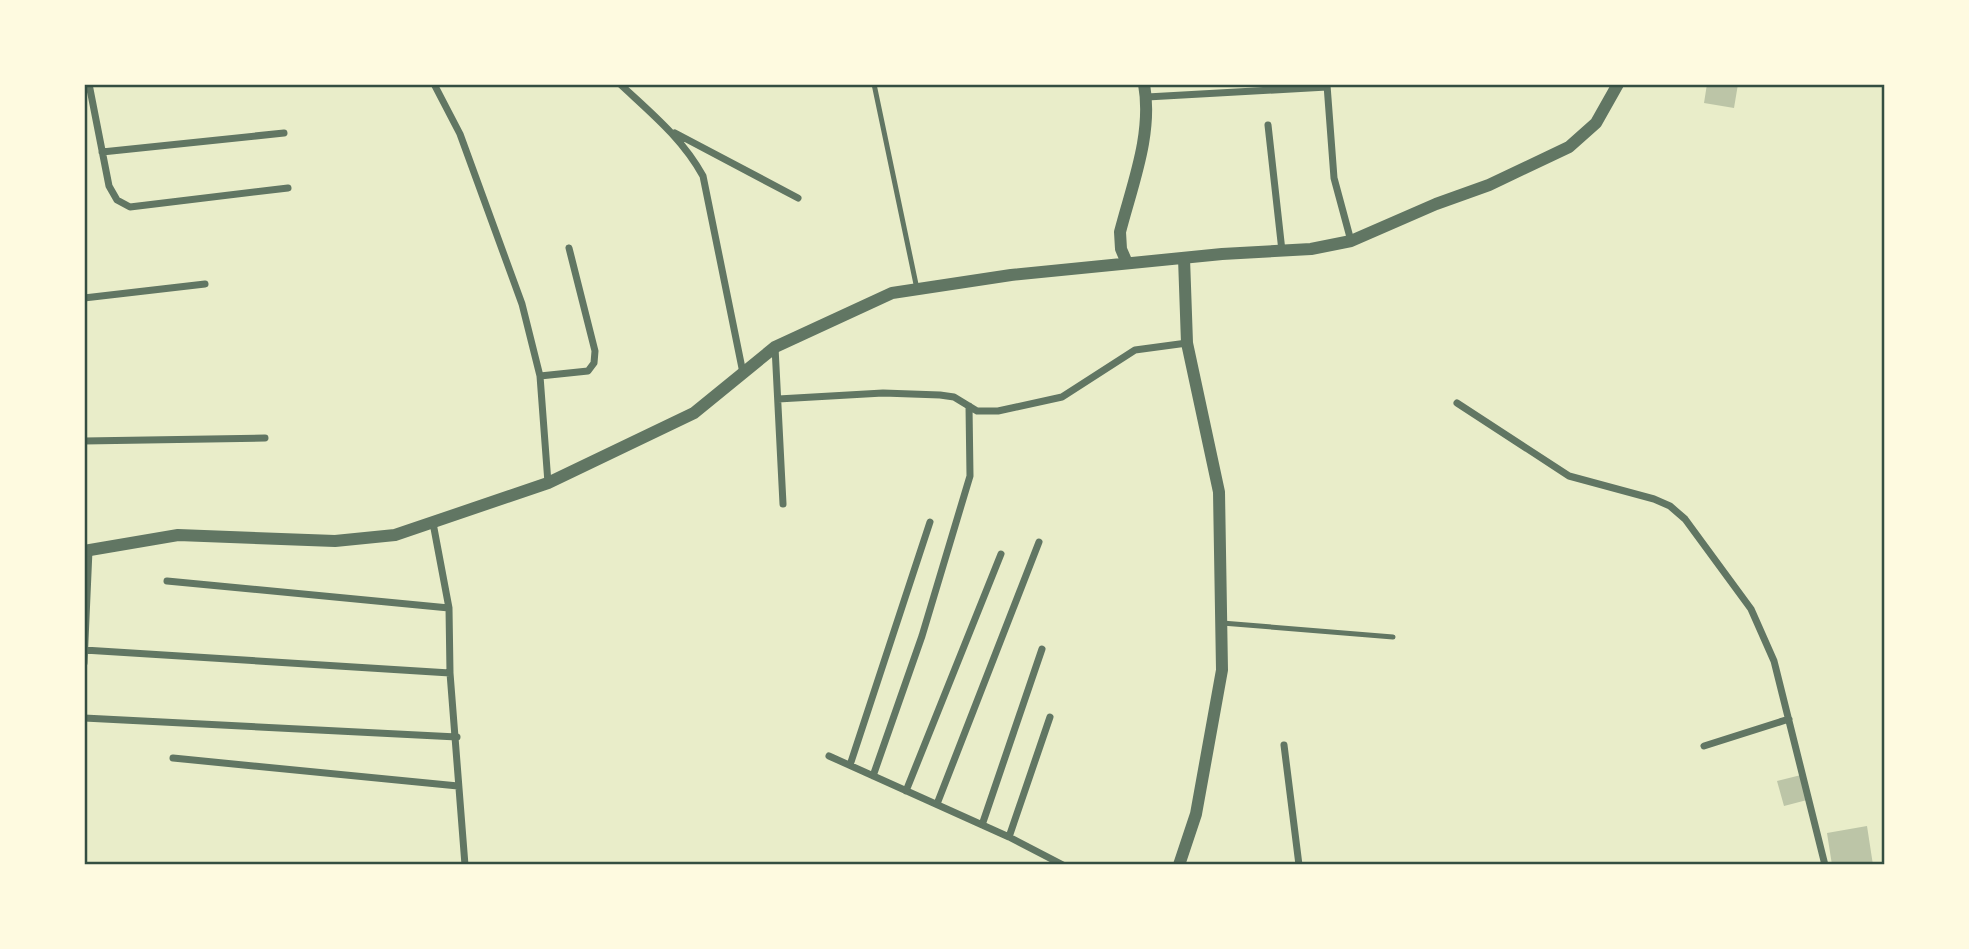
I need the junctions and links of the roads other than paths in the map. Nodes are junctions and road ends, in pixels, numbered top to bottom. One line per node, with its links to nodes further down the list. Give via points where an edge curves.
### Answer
1 (89, 84): 11 (street)
2 (434, 84): 25 (street, via 460,134 518,291)
3 (620, 84): 9 (street)
4 (873, 84): 20 (lane)
5 (1618, 84): 14 (street, via 1596,123 1569,147)
6 (1327, 85): 7 (street); 14 (street, via 1334,178)
7 (1146, 90): 18 (street, via 1145,132 1120,232)
8 (1268, 125): 16 (street)
9 (672, 131): 13 (street); 24 (street, via 692,155 709,197)
10 (284, 133): 11 (street)
11 (102, 152): 12 (street, via 109,186 117,200 130,207)
12 (288, 188)
13 (798, 198)
14 (1351, 241): 16 (street)
15 (569, 248): 25 (street, via 595,351 594,363 588,371)
16 (1282, 250): 17 (street)
17 (1184, 258): 18 (street); 22 (street)
18 (1127, 263): 20 (street)
19 (205, 284): 21 (street)
20 (917, 289): 23 (street, via 892,293)
21 (84, 298)
22 (1187, 343): 28 (street, via 1135,350 1079,389 1045,403 987,412); 40 (street, via 1219,492)
23 (775, 347): 24 (street); 26 (street)
24 (743, 373): 31 (street, via 694,413)
25 (540, 376): 31 (street)
26 (778, 399): 28 (street, via 940,395); 32 (street)
27 (1457, 403): 48 (street, via 1569,476 1654,499 1685,519 1751,609 1774,662)
28 (969, 406): 55 (street, via 970,476 922,636)
29 (265, 438): 30 (street)
30 (84, 441)
31 (548, 483): 34 (street)
32 (783, 504)
33 (930, 522): 54 (street)
34 (433, 523): 36 (street, via 365,540 177,535); 39 (street)
35 (1039, 542): 58 (street)
36 (87, 550): 43 (street)
37 (1001, 554): 57 (street)
38 (167, 581): 39 (street)
39 (449, 608): 45 (street)
40 (1221, 623): 41 (lane); 63 (street, via 1219,683 1196,814)
41 (1393, 637)
42 (1042, 649): 59 (street)
43 (85, 650): 44 (street); 45 (street)
44 (84, 663)
45 (450, 673): 49 (street)
46 (84, 718): 49 (street)
47 (1050, 718): 60 (street)
48 (1789, 719): 51 (street); 65 (street)
49 (457, 737): 56 (street)
50 (1284, 745): 64 (street)
51 (1704, 746)
52 (829, 755): 54 (street)
53 (173, 758): 56 (street)
54 (850, 765): 55 (street)
55 (873, 776): 57 (street)
56 (458, 786): 61 (street)
57 (906, 790): 58 (street)
58 (937, 804): 59 (street)
59 (982, 825): 60 (street)
60 (1009, 837): 62 (street)
61 (464, 865)
62 (1063, 865)
63 (1179, 865)
64 (1299, 865)
65 (1825, 865)

